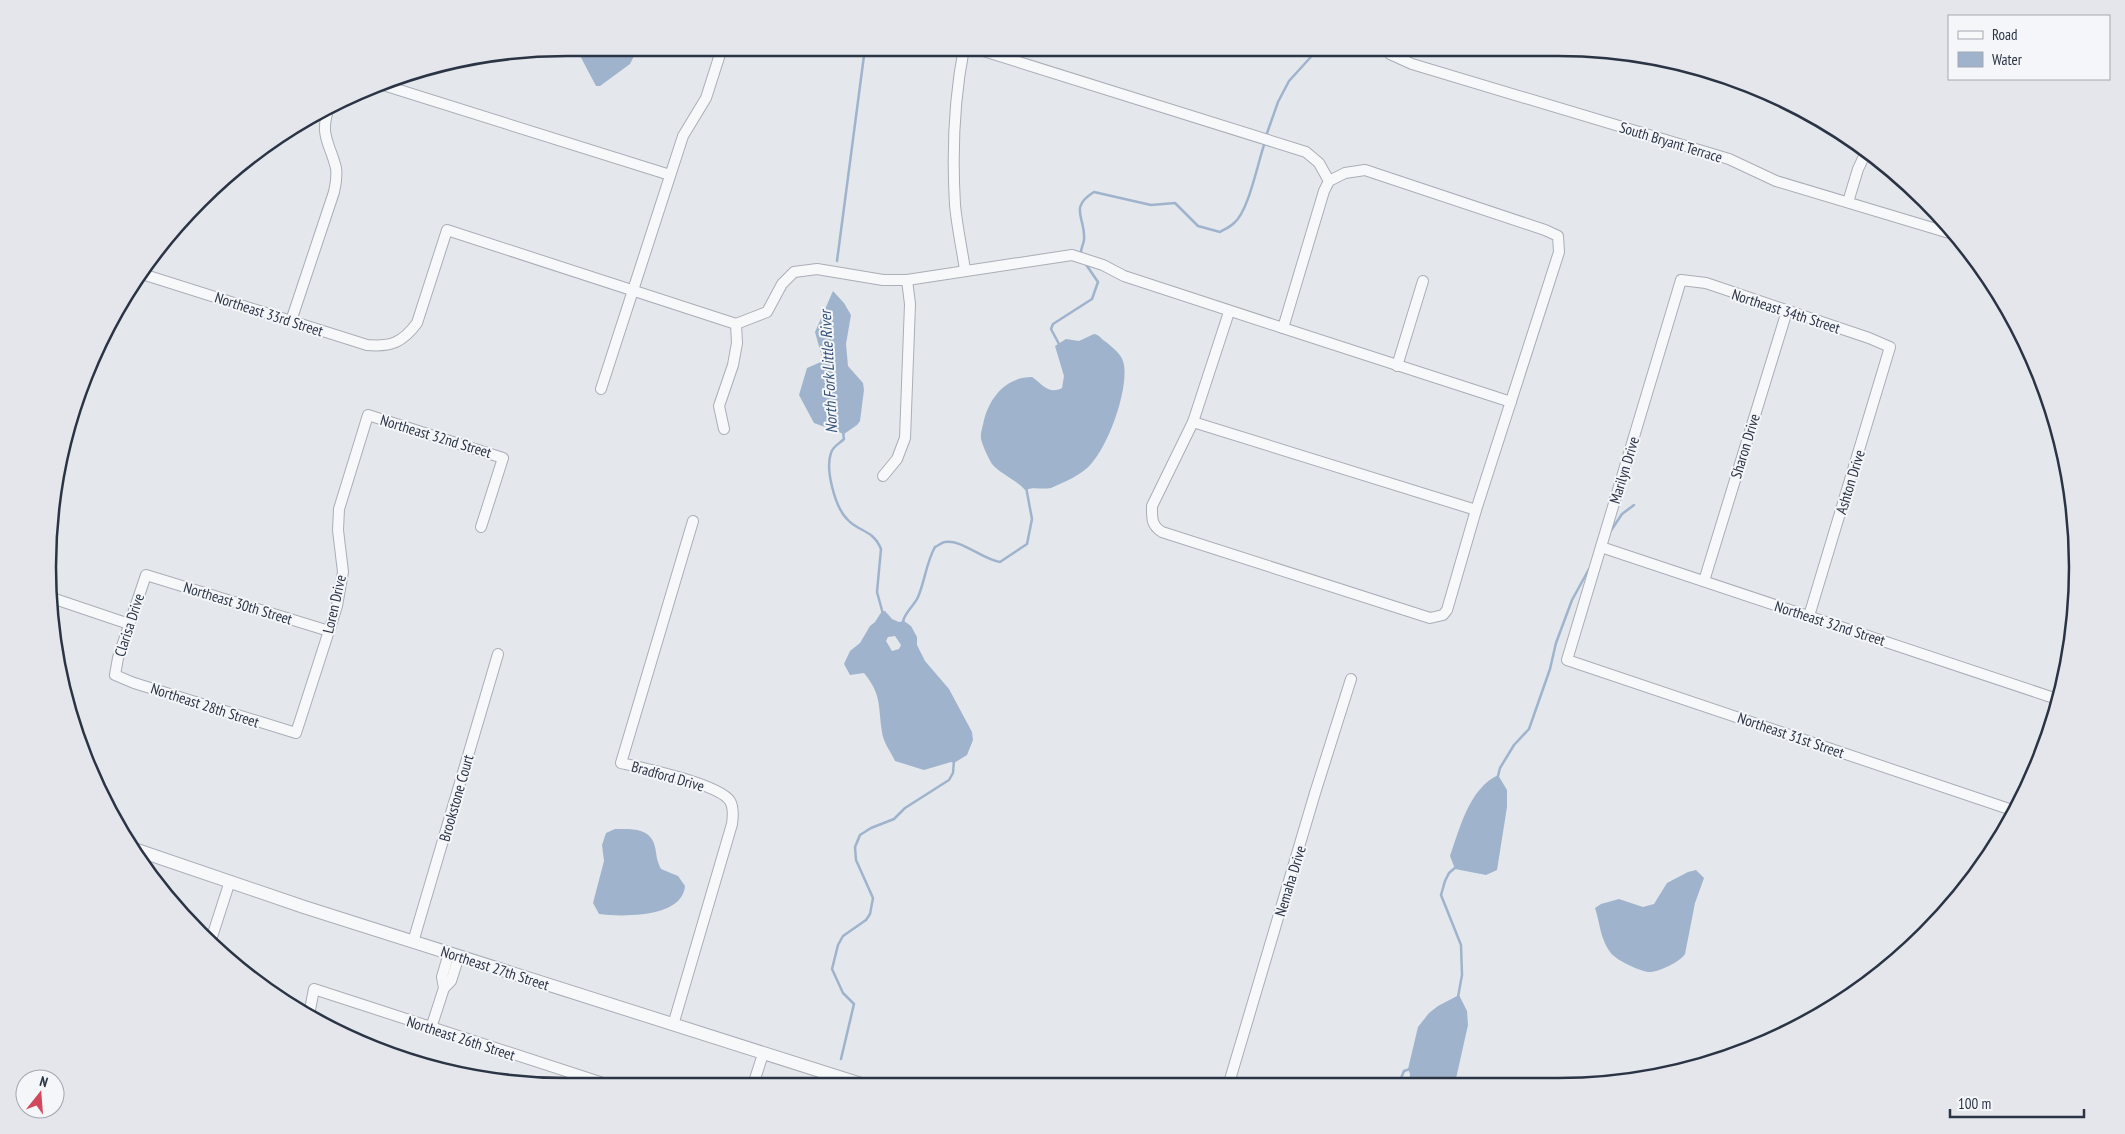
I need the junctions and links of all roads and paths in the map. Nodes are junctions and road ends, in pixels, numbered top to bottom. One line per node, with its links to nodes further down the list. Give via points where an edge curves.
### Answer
1 (719, 56): 8 (street, via 706,98 683,136)
2 (962, 56): 12 (street, via 954,140 955,206)
3 (1000, 56): 9 (street, via 1306,152 1319,164)
4 (1394, 56): 10 (street, South Bryant Terrace, via 1729,159 1776,181)
5 (391, 88): 8 (street)
6 (325, 118): 20 (street, via 325,139 335,167 334,192)
7 (1863, 158): 10 (street)
8 (670, 175): 17 (street)
9 (1329, 181): 22 (street); 26 (street, via 1345,173 1365,170 1558,236 1559,252)
10 (1848, 202): 11 (street, South Bryant Terrace)
11 (1943, 231)
12 (965, 270): 14 (street); 19 (street, via 1072,255)
13 (147, 276): 20 (street, Northeast 33rd Street)
14 (907, 280): 21 (street, via 882,280 816,269 794,272 782,284 767,312); 30 (street, via 910,304 905,438 896,459)
15 (1681, 280): 18 (street, Northeast 34th Street, via 1706,284); 34 (street, Marilyn Drive)
16 (1423, 281): 24 (street)
17 (634, 291): 20 (street, Northeast 33rd Street, via 447,230 416,323 399,341 383,346 367,345); 21 (street); 25 (street)
18 (1787, 311): 23 (street, Northeast 34th Street); 36 (street, Sharon Drive)
19 (1229, 312): 22 (street); 28 (street)
20 (291, 321)
21 (736, 324): 29 (street, via 733,365 719,406)
22 (1282, 328): 24 (street)
23 (1890, 348): 38 (street, Ashton Drive)
24 (1397, 366): 26 (street)
25 (601, 389)
26 (1510, 402): 31 (street)
27 (368, 415): 33 (street, Northeast 32nd Street, via 503,458); 40 (street, Loren Drive, via 339,508 343,572)
28 (1193, 422): 31 (street); 31 (street, via 1152,506 1155,527 1162,532 1420,615 1436,617 1447,610)
29 (724, 429)
30 (883, 476)
31 (1476, 510)
32 (693, 521): 54 (street, Bradford Drive, via 621,763 713,789 729,800 733,809 732,824)
33 (481, 527)
34 (1601, 546): 36 (street, Northeast 32nd Street); 42 (street, Marilyn Drive)
35 (146, 575): 39 (street, Clarisa Drive); 40 (street, Northeast 30th Street)
36 (1704, 581): 38 (street, Northeast 32nd Street)
37 (57, 601): 39 (street)
38 (1809, 616): 45 (street, Northeast 32nd Street)
39 (129, 624): 43 (street, Clarisa Drive)
40 (329, 631): 46 (street, Loren Drive)
41 (498, 654): 51 (street, Brookstone Court)
42 (1567, 660): 47 (street, Northeast 31st Street)
43 (115, 675): 46 (street, Northeast 28th Street)
44 (1351, 679): 60 (street, Nemaha Drive)
45 (2051, 697)
46 (296, 733)
47 (2007, 808)
48 (143, 852): 49 (street, Northeast 27th Street)
49 (230, 881): 50 (street); 51 (street, Northeast 27th Street)
50 (213, 934)
51 (413, 942): 52 (street, Northeast 27th Street)
52 (454, 955): 54 (street, Northeast 27th Street); 55 (street, via 442,977 444,988)
53 (310, 1008): 55 (street, Northeast 26th Street, via 314,989)
54 (673, 1025): 56 (street, Northeast 27th Street)
55 (431, 1028): 57 (street, Northeast 26th Street)
56 (763, 1054): 58 (street); 59 (street, Northeast 27th Street)
57 (587, 1078)
58 (755, 1078)
59 (841, 1078)
60 (1230, 1078)

